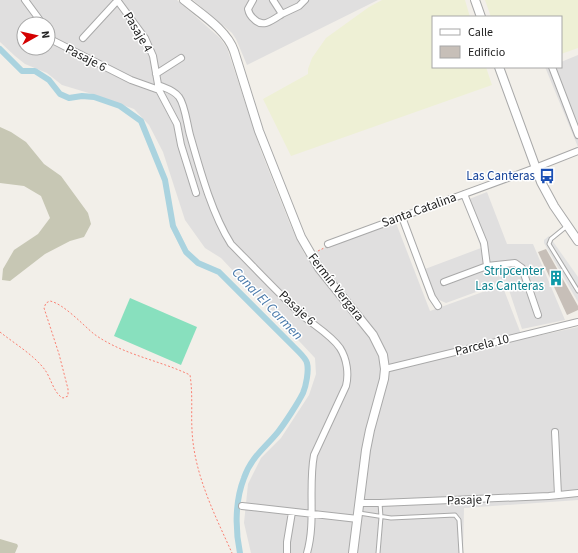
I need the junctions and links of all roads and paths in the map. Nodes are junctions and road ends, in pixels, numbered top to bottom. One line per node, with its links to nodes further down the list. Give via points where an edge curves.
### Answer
1 (25, 0): 10 (street)
2 (126, 0): 8 (street)
3 (184, 0): 28 (street, Fermín Vergara, via 226,36 233,46 261,137 296,227)
4 (253, 0): 9 (street, via 248,9 249,14 260,24)
5 (273, 0): 9 (street)
6 (305, 0): 9 (street, via 299,6)
7 (475, 0): 11 (street)
8 (118, 2): 12 (street); 17 (street, Pasaje 4, via 147,43 153,56)
9 (282, 14)
10 (37, 16)
11 (481, 16)
12 (83, 38)
13 (56, 42): 18 (street, Pasaje 6, via 131,80)
14 (181, 58): 17 (street)
15 (499, 68): 21 (street)
16 (552, 68): 19 (street)
17 (156, 74): 18 (street, Pasaje 4)
18 (158, 88): 22 (street, via 177,124); 44 (street, Pasaje 6, via 175,92 182,100 207,189 224,233 231,244 303,315 336,343 347,365 346,386 314,455)
19 (578, 135)
20 (578, 151): 21 (street, Santa Catalina)
21 (535, 168): 23 (street, Santa Catalina); 25 (street)
22 (196, 193)
23 (464, 194): 24 (street, Santa Catalina); 29 (street, via 483,240)
24 (402, 217): 27 (street, Santa Catalina); 32 (street, via 432,297)
25 (567, 226): 26 (street); 31 (lane, via 548,244)
26 (578, 240)
27 (328, 244): 28 (path)
28 (310, 254): 36 (street, Fermín Vergara, via 373,335 383,355)
29 (487, 266): 30 (street); 33 (street, via 512,262 519,265)
30 (444, 282)
31 (578, 291)
32 (438, 306)
33 (538, 315)
34 (578, 322): 36 (street, Parcela 10)
35 (0, 332): 47 (path, via 42,366 63,398 68,396 68,389 44,308 50,301 95,334 130,353 172,366 190,375 196,463 204,491)
36 (385, 369): 40 (street, Fermín Vergara, via 384,384 366,450)
37 (555, 432): 39 (street)
38 (578, 493): 39 (street, Pasaje 7)
39 (558, 495): 41 (street, Pasaje 7)
40 (360, 503): 41 (street, Pasaje 7); 45 (street, Fermín Vergara)
41 (380, 503): 46 (lane)
42 (242, 506): 43 (street)
43 (292, 512): 44 (street); 48 (street)
44 (311, 514): 45 (street); 49 (street, Pasaje 6)
45 (358, 516): 46 (lane); 50 (street, Fermín Vergara)
46 (381, 517): 51 (lane); 52 (lane, via 458,516)
47 (232, 553)
48 (287, 553)
49 (307, 553)
50 (353, 553)
51 (378, 553)
52 (461, 553)

